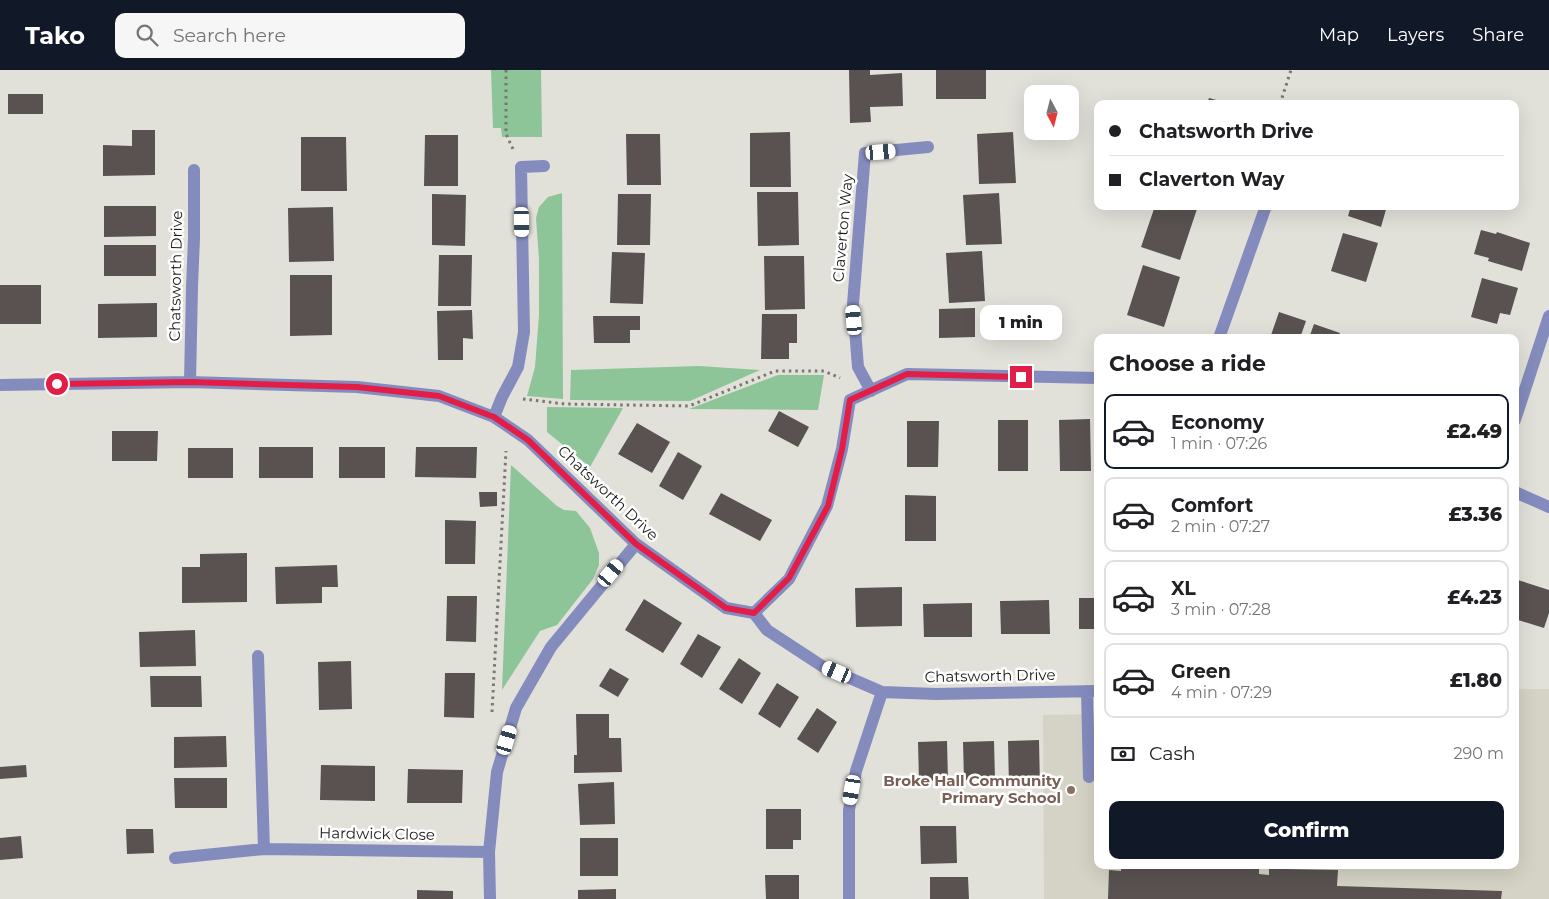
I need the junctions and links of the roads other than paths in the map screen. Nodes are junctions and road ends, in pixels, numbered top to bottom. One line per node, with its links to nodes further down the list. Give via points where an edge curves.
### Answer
1 (928, 147): 10 (street, Claverton Way, via 865,153 853,304 858,367)
2 (544, 166): 12 (street, via 521,167 524,332 518,367)
3 (194, 170): 8 (street, Chatsworth Drive)
4 (1265, 210): 6 (street)
5 (1549, 316): 11 (street)
6 (1220, 334)
7 (1094, 378): 10 (street, via 907,374)
8 (190, 382): 9 (street, Chatsworth Drive); 12 (street, Chatsworth Drive, via 357,387 439,396)
9 (0, 385)
10 (871, 391): 16 (street, via 850,400 828,506 789,578)
11 (1519, 408)
12 (494, 417): 15 (street, Chatsworth Drive, via 528,440)
13 (1519, 494): 14 (street)
14 (1549, 508)
15 (636, 544): 16 (street, Chatsworth Drive, via 726,608); 22 (street, via 551,647 516,708 497,772)
16 (754, 613): 19 (street, Chatsworth Drive, via 767,630 822,666)
17 (258, 656): 21 (street)
18 (1092, 691): 19 (street, Chatsworth Drive); 20 (street)
19 (882, 692): 25 (street, via 856,771 849,810)
20 (1089, 777)
21 (264, 850): 22 (street, Hardwick Close); 23 (street, Hardwick Close)
22 (489, 852): 24 (street)
23 (175, 858)
24 (490, 899)
25 (849, 899)

